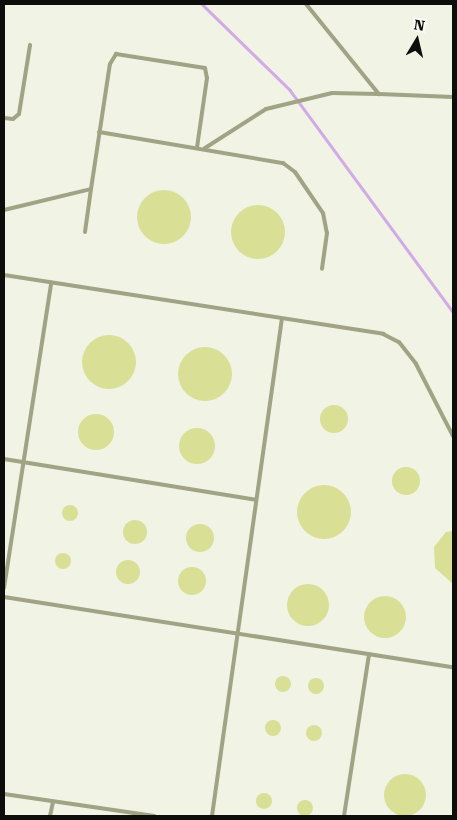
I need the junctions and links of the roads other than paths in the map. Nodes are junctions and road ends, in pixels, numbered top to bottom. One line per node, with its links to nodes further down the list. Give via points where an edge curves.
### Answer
1 (306, 4): 3 (lane)
2 (30, 45): 5 (lane, via 19,114 13,119)
3 (379, 94): 4 (lane); 8 (lane, via 332,93 266,109)
4 (453, 97)
5 (4, 118)
6 (99, 132): 7 (lane); 7 (lane, via 111,60 124,53 204,68 207,78); 9 (lane)
7 (197, 147): 8 (lane)
8 (205, 148): 12 (lane, via 274,160 295,172 323,213 327,234)
9 (91, 189): 10 (lane); 11 (lane)
10 (4, 210)
11 (85, 232)
12 (322, 269)
13 (4, 275): 14 (lane)
14 (51, 283): 15 (lane); 18 (lane)
15 (282, 321): 16 (lane, via 383,334 399,342 416,364); 19 (lane)
16 (453, 436)
17 (4, 459): 18 (lane)
18 (22, 462): 19 (lane); 20 (lane)
19 (256, 500): 22 (lane)
20 (4, 588)
21 (4, 597): 22 (lane)
22 (241, 635): 23 (lane); 29 (lane)
23 (369, 654): 24 (lane); 30 (lane)
24 (453, 667)
25 (4, 794): 26 (lane)
26 (53, 802): 27 (lane); 28 (lane)
27 (50, 816)
28 (154, 816)
29 (212, 816)
30 (344, 816)

